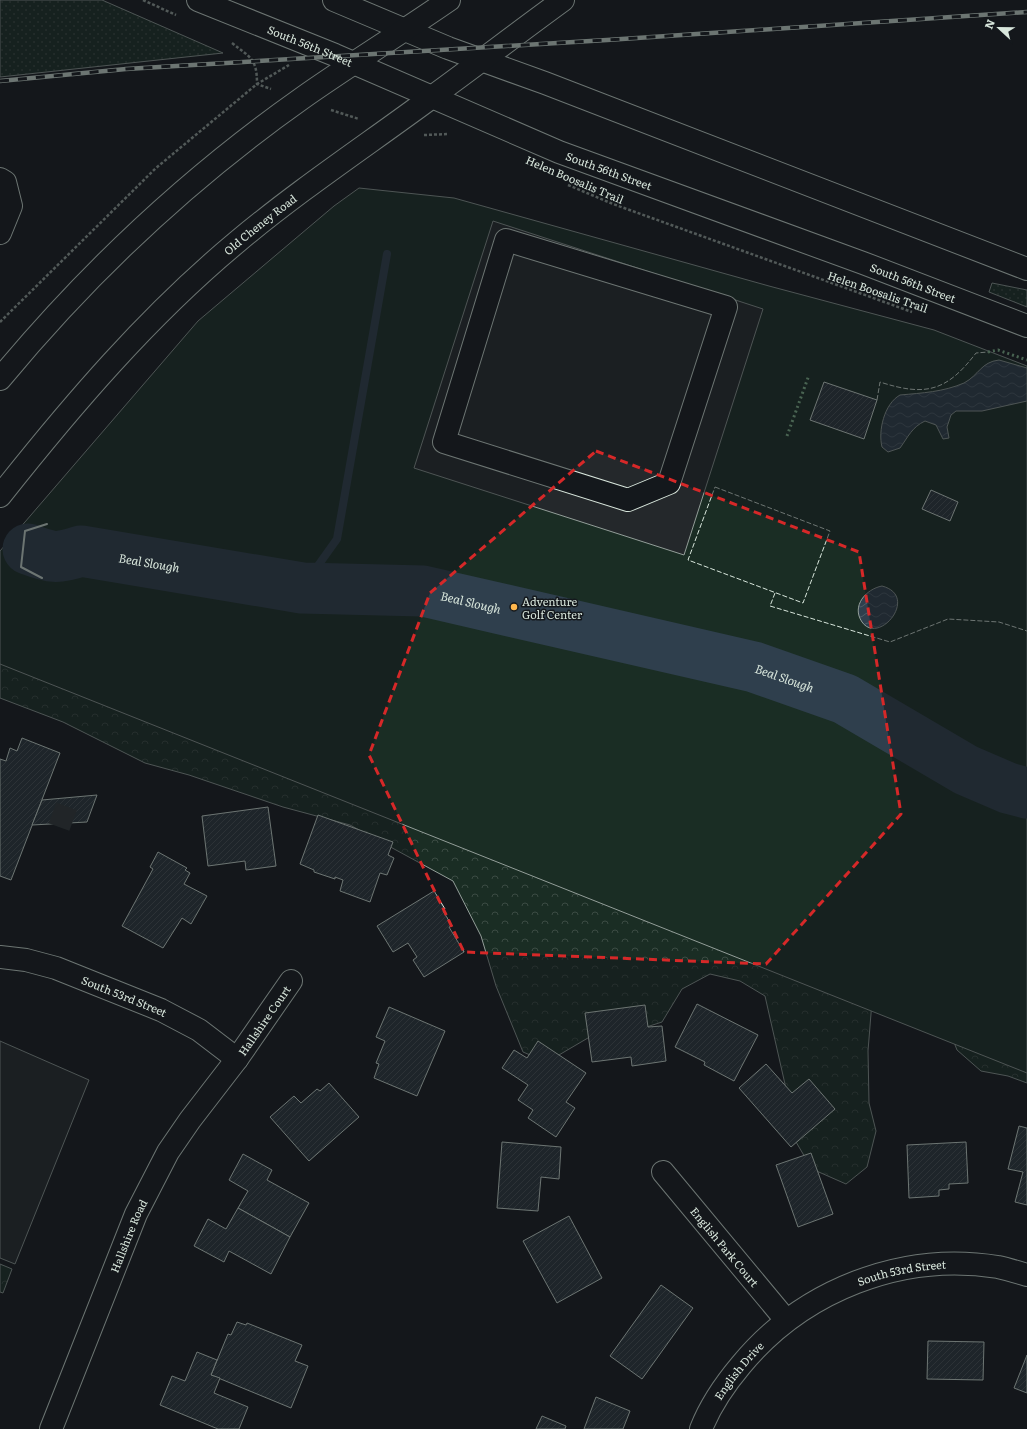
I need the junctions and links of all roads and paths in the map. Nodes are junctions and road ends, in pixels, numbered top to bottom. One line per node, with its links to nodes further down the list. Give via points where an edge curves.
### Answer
1 (143, 0): 6 (path)
2 (198, 0): 10 (main road, South 56th Street)
3 (334, 0): 7 (main road)
4 (449, 0): 7 (main road)
5 (563, 0): 9 (main road, Old Cheney Road)
6 (183, 18)
7 (406, 30): 9 (main road); 10 (main road)
8 (229, 41): 12 (path, via 253,60 257,68 257,84)
9 (481, 60): 11 (main road, Old Cheney Road); 18 (main road)
10 (355, 64): 11 (main road, South 56th Street); 12 (main road)
11 (432, 97): 13 (main road, Old Cheney Road); 21 (main road, South 56th Street, via 559,152)
12 (301, 99): 13 (path); 22 (main road, via 206,172 130,239 60,311)
13 (387, 129): 14 (path, via 412,138); 23 (main road, Old Cheney Road, via 326,172 236,242 161,311 75,403)
14 (450, 134)
15 (0, 178): 17 (main road, via 5,182 11,206)
16 (564, 183): 20 (path, Helen Boosalis Trail, via 613,204)
17 (0, 233)
18 (1027, 269)
19 (726, 308): 19 (main road, via 506,240 444,442 628,500 669,483)
20 (919, 314)
21 (1027, 326)
22 (0, 379)
23 (0, 496)
24 (0, 957): 26 (main road, South 53rd Street, via 26,960 56,968 161,1010 199,1030)
25 (291, 981): 26 (main road, Hallshire Court)
26 (237, 1059): 30 (main road, Hallshire Road, via 168,1152 150,1185 136,1214)
27 (663, 1172): 29 (main road, English Park Court)
28 (1027, 1275): 29 (main road, South 53rd Street, via 998,1267 954,1264 909,1267 866,1278 825,1295)
29 (786, 1320): 31 (main road, English Drive, via 754,1348 726,1383)
30 (51, 1429)
31 (700, 1429)

